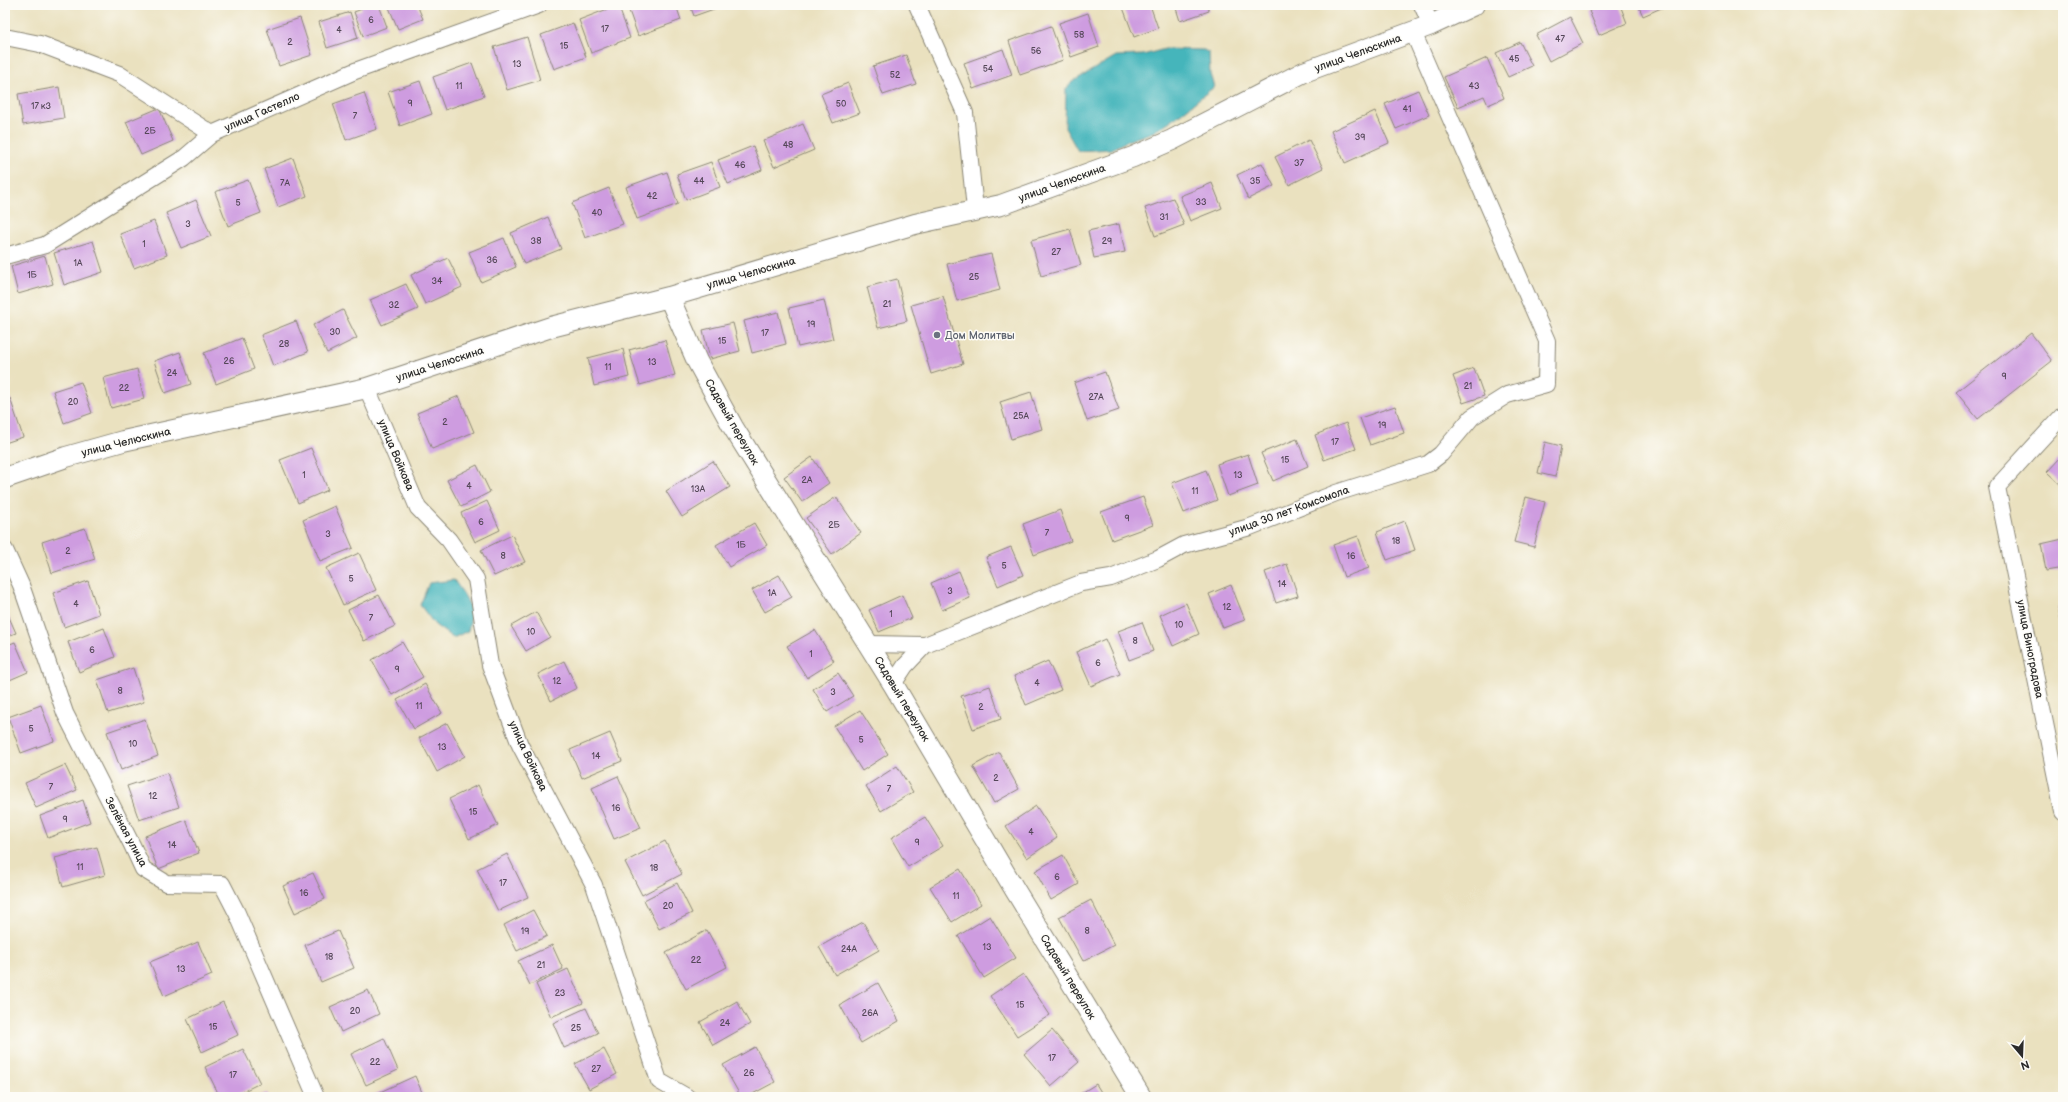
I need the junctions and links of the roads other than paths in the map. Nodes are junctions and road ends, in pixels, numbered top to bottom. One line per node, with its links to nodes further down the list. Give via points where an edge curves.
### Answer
1 (539, 5): 7 (street, улица Гастелло, via 355,71)
2 (917, 5): 8 (street, via 965,113)
3 (1422, 5): 5 (street)
4 (1474, 5): 5 (street, улица Челюскина)
5 (1422, 29): 8 (street, улица Челюскина, via 1304,72 1134,158 1001,205); 16 (street, улица 30 лет Комсомола, via 1547,341 1546,384 1507,395 1472,417 1441,454 1428,464 1336,493 1250,527 1184,545 1158,559 1111,578 1081,583)
6 (5, 37): 7 (street, via 40,44 119,74)
7 (212, 134): 9 (street, улица Гастелло, via 184,158 45,245)
8 (975, 209): 10 (street, улица Челюскина, via 915,224)
9 (5, 256)
10 (669, 297): 11 (street, улица Челюскина, via 551,327); 15 (street, Садовый переулок, via 697,361 733,427)
11 (367, 388): 13 (street, улица Челюскина, via 123,441); 20 (street, улица Войкова, via 418,508 449,540 476,579 490,665 520,745 594,885 659,1081)
12 (2063, 415): 18 (street, улица Виноградова, via 1997,487)
13 (5, 478)
14 (5, 550): 19 (street, Зелёная улица, via 21,585 65,713 143,869 166,883 222,884 237,913)
15 (868, 644): 16 (street, улица 30 лет Комсомола); 17 (street, Садовый переулок)
16 (925, 645): 17 (street, улица 30 лет Комсомола, via 905,666)
17 (894, 684): 21 (street, Садовый переулок)
18 (2063, 812)
19 (316, 1097)
20 (688, 1097)
21 (1141, 1097)

